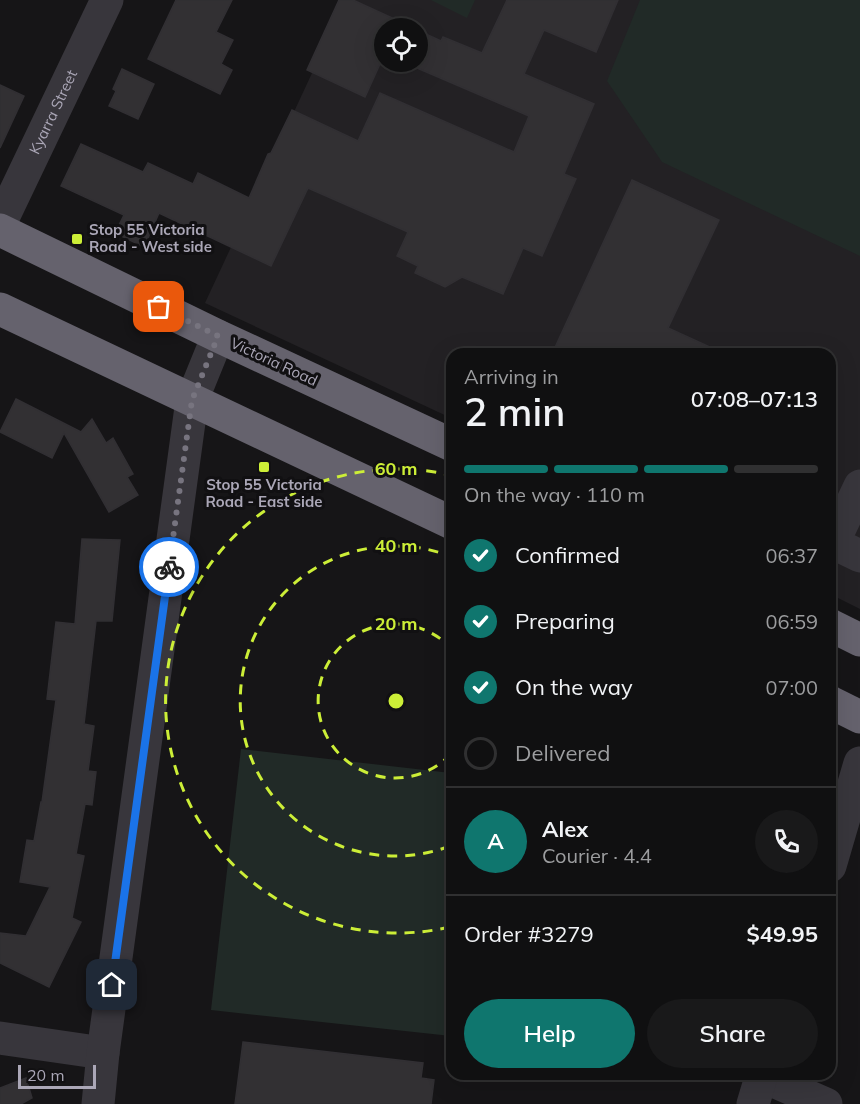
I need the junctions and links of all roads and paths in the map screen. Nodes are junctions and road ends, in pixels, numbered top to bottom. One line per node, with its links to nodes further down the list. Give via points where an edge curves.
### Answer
1 (107, 0): 2 (street, Kyarra Street)
2 (0, 224)
3 (0, 230): 5 (highway, Victoria Road)
4 (0, 309): 6 (highway)
5 (218, 336): 6 (street); 7 (highway, Victoria Road)
6 (192, 400): 9 (highway); 20 (street)
7 (446, 442)
8 (860, 486): 10 (street)
9 (446, 520)
10 (836, 537)
11 (836, 544): 12 (street)
12 (860, 556)
13 (836, 628): 14 (highway)
14 (860, 640)
15 (836, 705): 16 (highway)
16 (860, 717)
17 (860, 763): 18 (street)
18 (836, 845)
19 (0, 1038): 20 (street)
20 (103, 1053): 22 (street)
21 (759, 1084): 23 (street)
22 (98, 1104)
23 (826, 1104)

